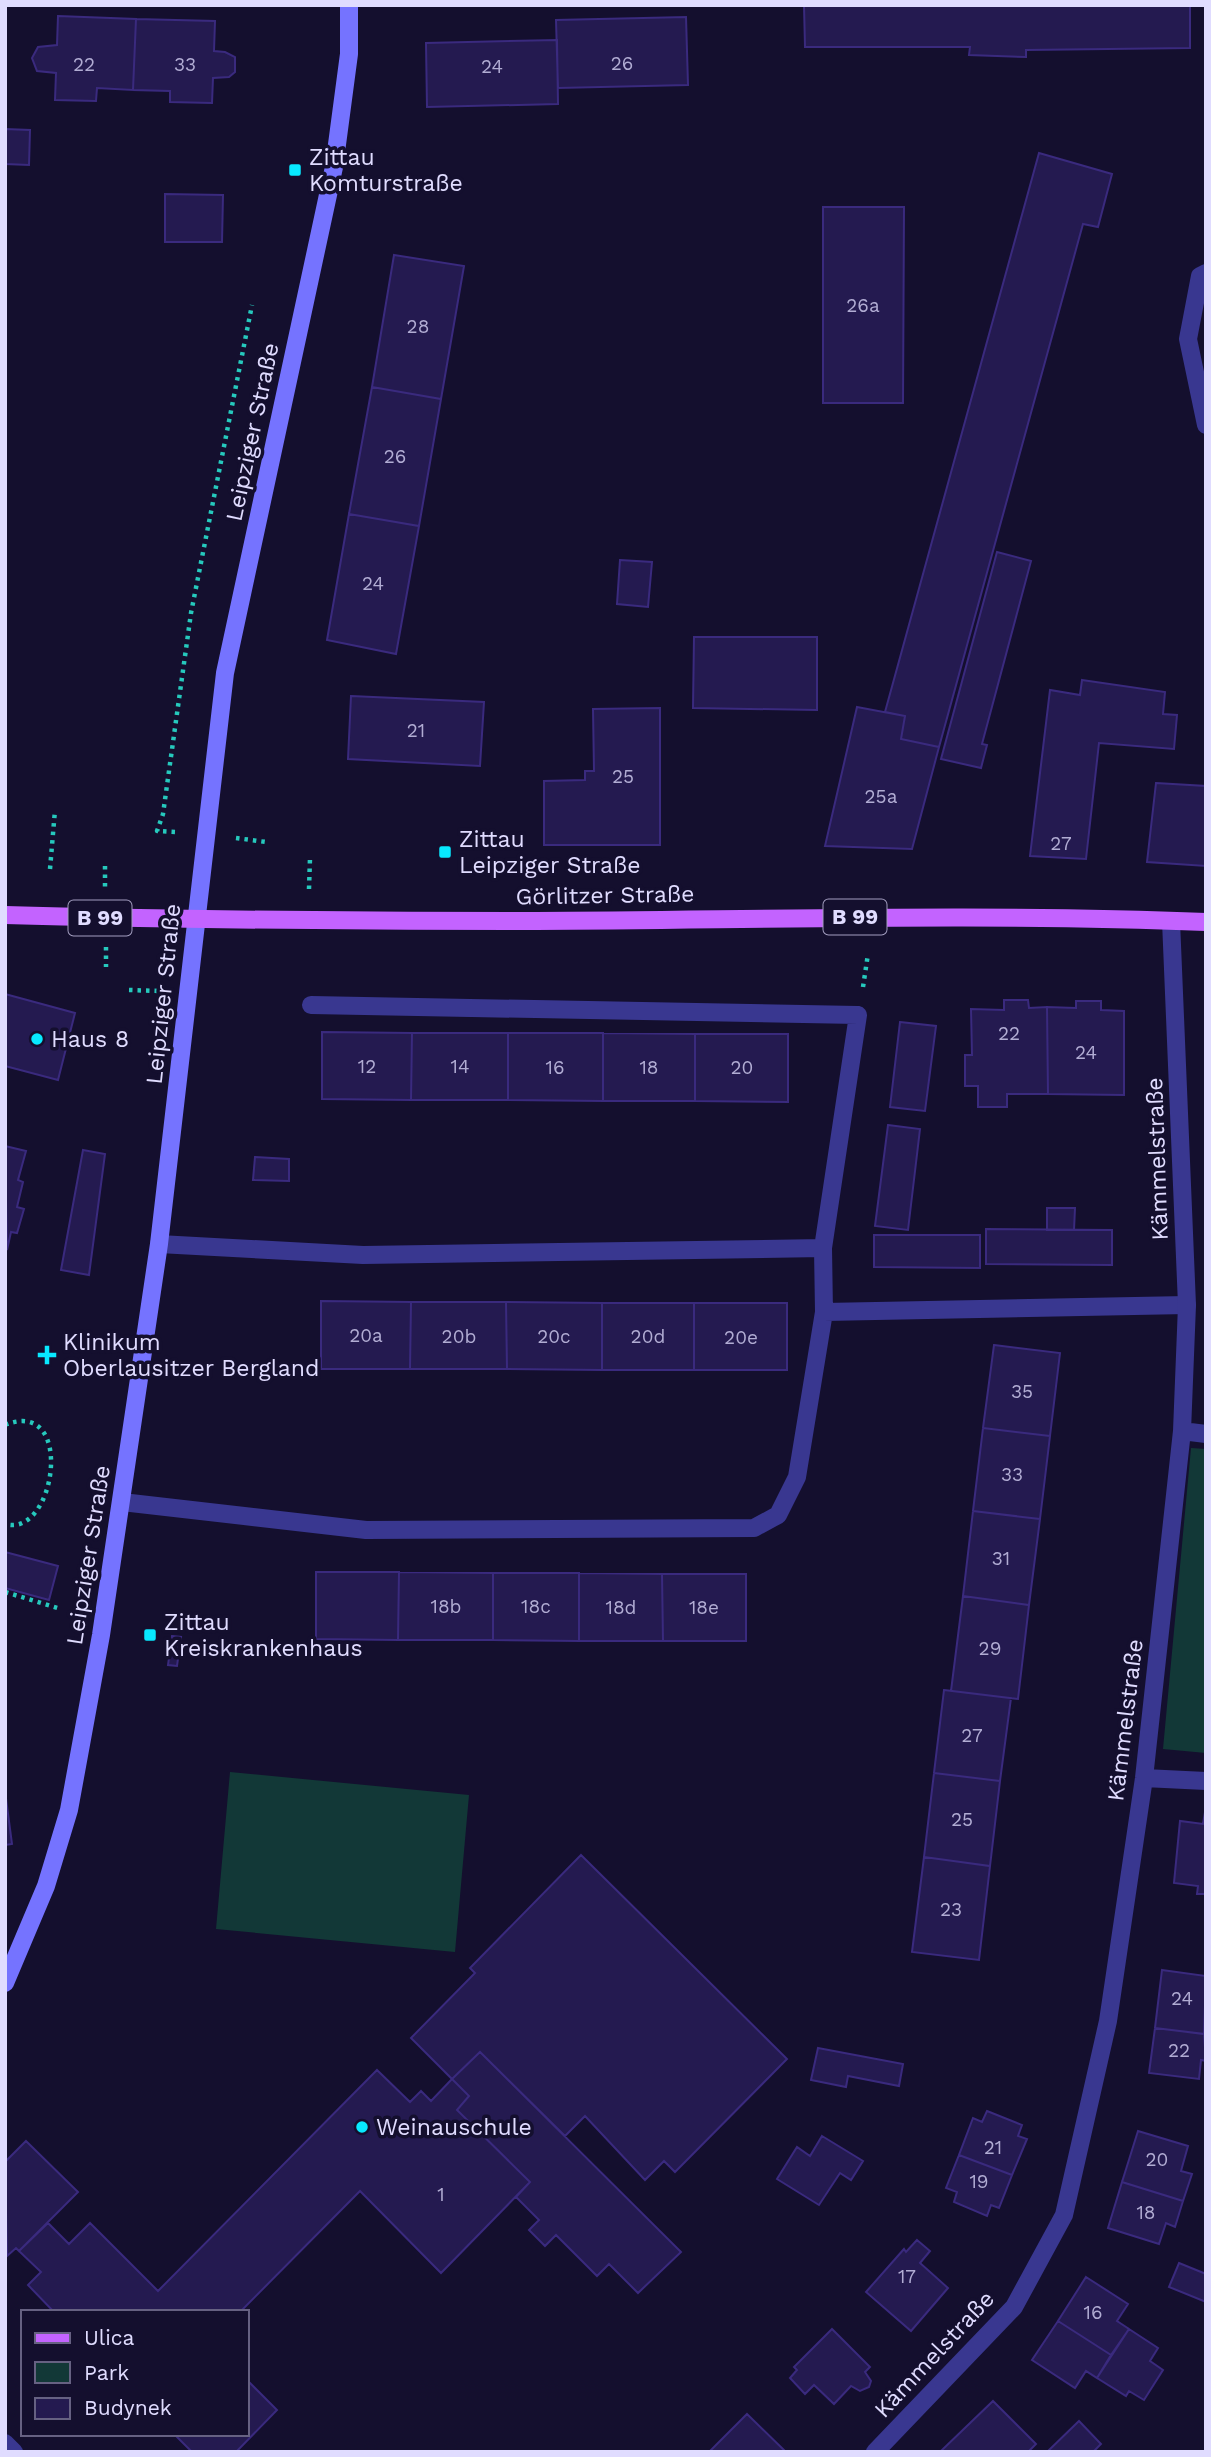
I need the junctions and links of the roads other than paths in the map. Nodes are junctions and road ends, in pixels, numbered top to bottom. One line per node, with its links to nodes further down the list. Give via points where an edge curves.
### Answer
1 (349, 5): 5 (main road, Leipziger Straße, via 349,54 334,167 225,673)
2 (1204, 275): 3 (street, via 1188,339)
3 (1206, 425)
4 (5, 915): 5 (main road, Görlitzer Straße / B 99)
5 (195, 920): 6 (main road, Görlitzer Straße / B 99, via 874,916); 9 (main road, Leipziger Straße)
6 (1171, 921): 7 (main road, Görlitzer Straße / B 99); 11 (street, Kämmelstraße)
7 (1206, 922)
8 (311, 1005): 10 (street, via 858,1015)
9 (159, 1244): 10 (street, via 363,1255); 15 (main road, Leipziger Straße)
10 (823, 1248): 12 (street)
11 (1187, 1305): 12 (street); 13 (street, Kämmelstraße)
12 (824, 1312): 15 (street, via 797,1477 778,1515 754,1528 366,1530)
13 (1182, 1431): 14 (street); 16 (street, Kämmelstraße)
14 (1206, 1434)
15 (122, 1502): 18 (main road, Leipziger Straße, via 69,1810 46,1886)
16 (1144, 1777): 17 (street); 21 (street, Kämmelstraße, via 1108,2021 1064,2215 1014,2307)
17 (1206, 1781)
18 (5, 1983)
19 (5, 2443): 20 (street)
20 (14, 2452)
21 (875, 2452)

